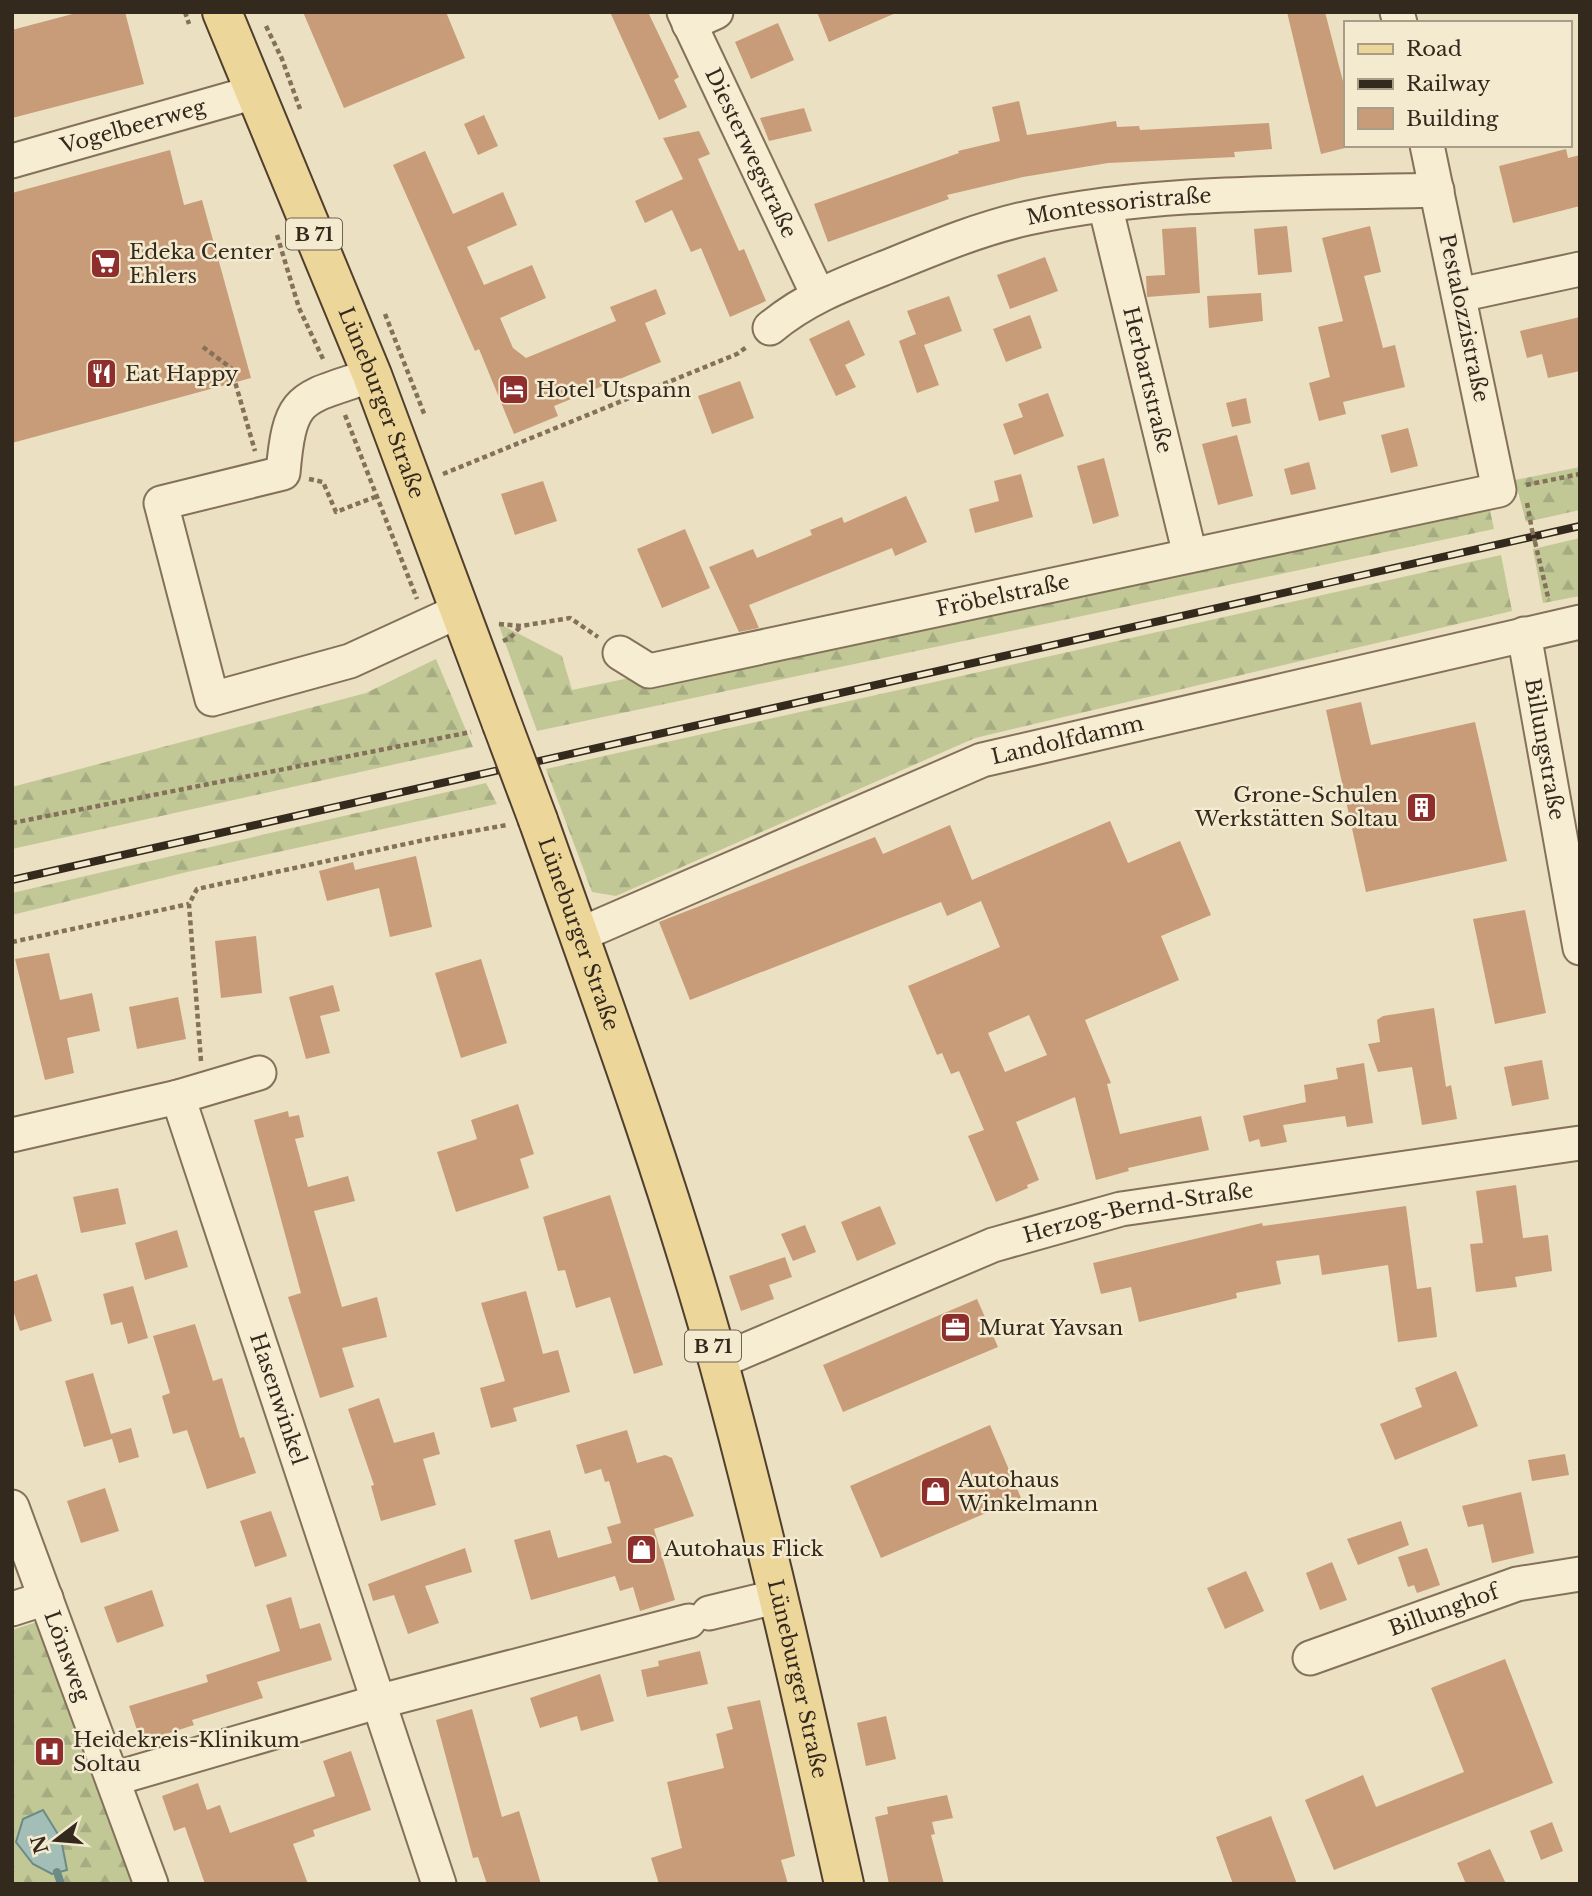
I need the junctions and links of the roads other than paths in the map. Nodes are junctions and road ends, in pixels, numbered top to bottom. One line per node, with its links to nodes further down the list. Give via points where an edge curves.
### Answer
1 (222, 12): 3 (main road, Lüneburger Straße / B 71)
2 (696, 16): 9 (street, Diesterwegstraße)
3 (256, 92): 5 (street, Vogelbeerweg); 12 (main road, Lüneburger Straße / B 71)
4 (1427, 147): 6 (street, Pestalozzistraße)
5 (12, 161)
6 (1437, 190): 7 (street, Montessoristraße); 10 (street, Pestalozzistraße)
7 (1105, 205): 9 (street, Montessoristraße, via 1027,218 951,241); 14 (street, Herbartstraße)
8 (1580, 269): 10 (street)
9 (818, 295): 11 (street, Montessoristraße)
10 (1459, 295): 13 (street, Pestalozzistraße)
11 (770, 328)
12 (372, 375): 15 (main road, Lüneburger Straße / B 71); 15 (street, via 303,401 286,437 284,473 161,503 212,699 350,661)
13 (1512, 492): 14 (street, Fröbelstraße)
14 (1190, 555): 18 (street, Fröbelstraße, via 649,671)
15 (459, 620): 19 (main road, Lüneburger Straße / B 71, bridge, via 502,724 525,822)
16 (1580, 622): 17 (street, Landolfdamm)
17 (1524, 634): 19 (street, Landolfdamm, via 982,760); 20 (street, Billungstraße)
18 (621, 653)
19 (579, 935): 25 (main road, Lüneburger Straße / B 71)
20 (1580, 948)
21 (258, 1073): 22 (street)
22 (190, 1094): 23 (street); 32 (street, Hasenwinkel)
23 (12, 1135)
24 (1580, 1143): 25 (street, Herzog-Bernd-Straße, via 1121,1209 993,1245)
25 (718, 1362): 28 (main road, Lüneburger Straße / B 71)
26 (12, 1507): 29 (street, Lönsweg)
27 (1580, 1574): 31 (street, Billunghof, via 1517,1584)
28 (780, 1596): 32 (street); 36 (main road, Lüneburger Straße / B 71)
29 (46, 1598): 30 (street); 33 (street, Lönsweg)
30 (12, 1609)
31 (1310, 1658)
32 (377, 1702): 33 (street); 35 (street, Hasenwinkel)
33 (113, 1779): 34 (street, Lönsweg)
34 (150, 1884)
35 (439, 1884)
36 (844, 1884)

